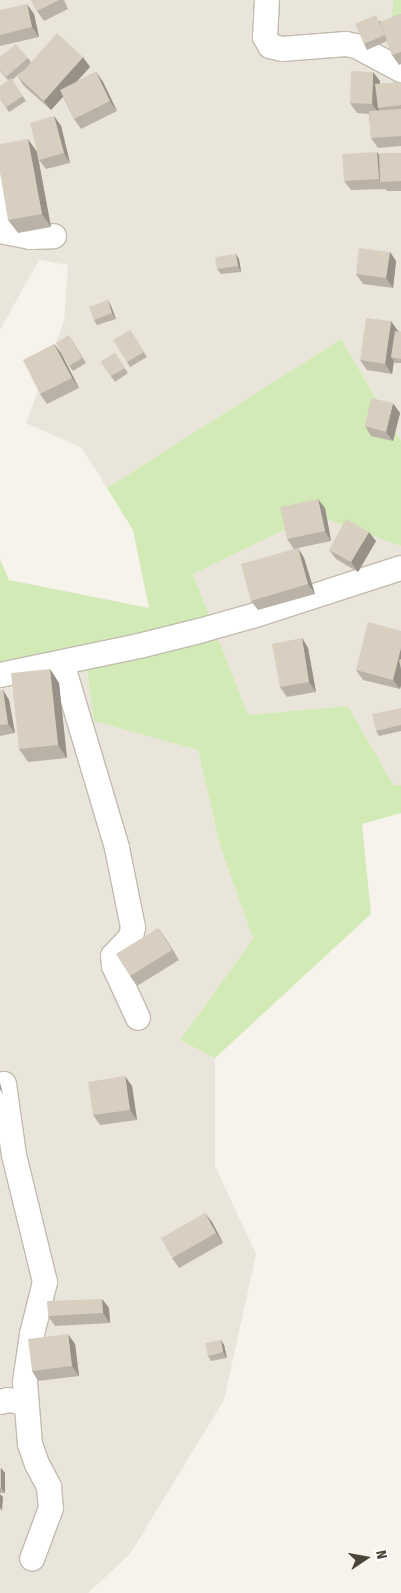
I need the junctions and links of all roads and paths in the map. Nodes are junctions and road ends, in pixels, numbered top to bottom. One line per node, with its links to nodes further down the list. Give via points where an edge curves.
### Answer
1 (267, 0): 2 (street, via 265,37 270,46 282,49 346,44)
2 (401, 70)
3 (0, 162): 4 (street)
4 (6, 232): 5 (street, via 30,237)
5 (54, 236)
6 (401, 568): 7 (street, via 246,618)
7 (62, 663): 8 (street); 9 (street, via 104,797 133,927 131,937 113,956 114,966)
8 (0, 675)
9 (138, 1018)
10 (4, 1084): 12 (street, via 14,1154 45,1282 32,1334 25,1382)
11 (0, 1402): 12 (street)
12 (26, 1403): 13 (street, via 30,1444 51,1497 51,1508)
13 (32, 1559)

